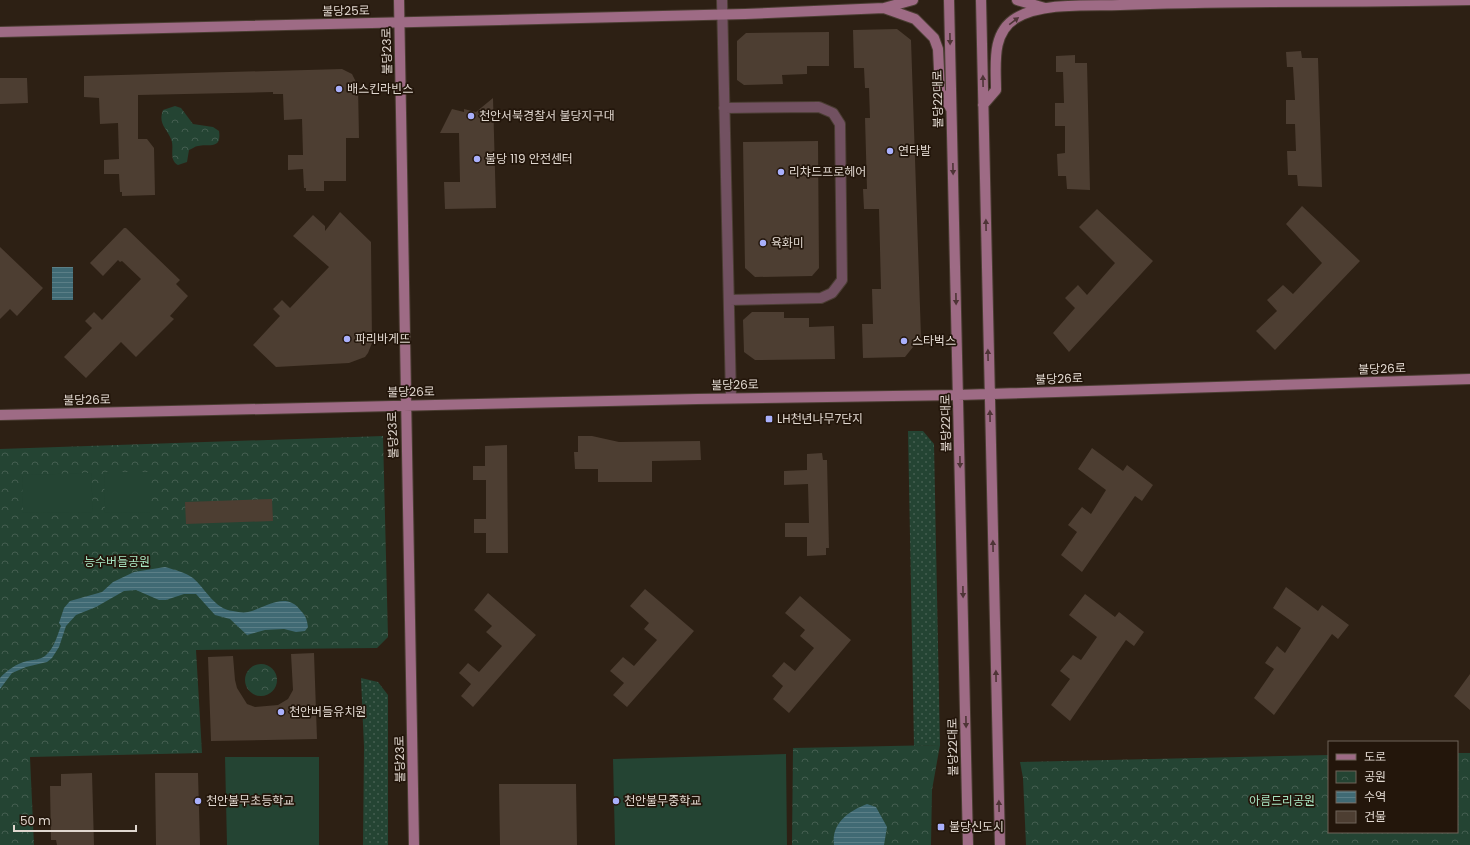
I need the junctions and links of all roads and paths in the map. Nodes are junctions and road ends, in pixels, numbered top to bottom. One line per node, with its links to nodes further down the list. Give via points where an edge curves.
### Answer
1 (399, 0): 13 (street, 불당23로)
2 (722, 0): 12 (street)
3 (913, 0): 10 (street)
4 (949, 0): 17 (street, 불당22대로, one-way to 17)
5 (981, 0): 15 (street, one-way to 5)
6 (1017, 0): 11 (street)
7 (1470, 0): 8 (street)
8 (1378, 1): 9 (street)
9 (1159, 2): 11 (street)
10 (884, 8): 12 (street, 불당25로); 17 (street, via 915,19 934,38 938,49 940,91)
11 (1045, 8): 15 (street, one-way to 11, via 996,90 996,52 1003,30 1016,18)
12 (722, 14): 13 (street, 불당25로); 16 (street)
13 (400, 23): 14 (street, 불당25로); 23 (street, 불당23로)
14 (0, 32)
15 (983, 105): 20 (street, one-way to 15)
16 (724, 108): 18 (street); 18 (street, via 819,106 833,113 840,124 842,280 832,293 821,298)
17 (952, 110): 21 (street, 불당22대로, one-way to 21)
18 (729, 300): 22 (street)
19 (1470, 380): 20 (street, 불당26로)
20 (989, 394): 21 (street, 불당26로); 27 (street, one-way to 20)
21 (958, 395): 22 (street, 불당26로); 26 (street, 불당22대로, one-way to 26)
22 (731, 398): 23 (street, 불당26로)
23 (405, 406): 24 (street, 불당26로); 25 (street, 불당23로, via 411,595)
24 (0, 415)
25 (414, 845)
26 (968, 845)
27 (1000, 845)

